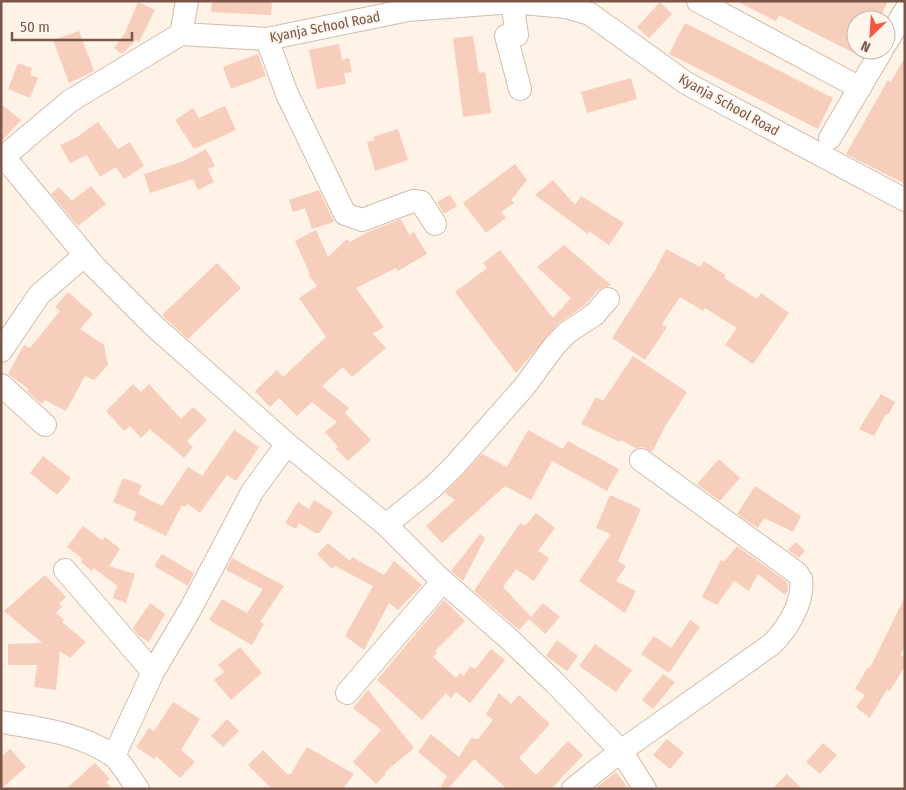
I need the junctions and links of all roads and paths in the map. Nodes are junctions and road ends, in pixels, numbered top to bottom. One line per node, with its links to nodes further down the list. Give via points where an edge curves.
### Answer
1 (187, 1): 6 (street)
2 (698, 1): 9 (street)
3 (512, 2): 7 (street, Kyanja School Road, via 408,10); 10 (street, via 517,35 506,36); 13 (street, Kyanja School Road, via 566,7 590,14 686,83)
4 (905, 11): 5 (street)
5 (896, 26)
6 (181, 34): 7 (street, Kyanja School Road); 12 (street, via 70,102)
7 (267, 39): 14 (street, via 287,94 345,214 362,220 418,201)
8 (876, 60): 9 (street)
9 (860, 88): 11 (street)
10 (520, 89)
11 (830, 138)
12 (3, 158): 15 (street)
13 (905, 200)
14 (435, 224)
15 (85, 255): 17 (street, via 39,296); 20 (street, via 153,325)
16 (608, 299): 22 (street, via 594,315 555,345 524,387 456,464)
17 (1, 350)
18 (1, 384): 19 (street)
19 (45, 425)
20 (287, 444): 22 (street); 25 (street, via 252,492)
21 (641, 460): 28 (street, via 797,573 802,586 791,619 772,644)
22 (386, 525): 24 (street)
23 (65, 570): 25 (street)
24 (443, 581): 26 (street); 28 (street, via 555,683)
25 (153, 672): 29 (street)
26 (347, 693)
27 (1, 722): 29 (street, via 68,735)
28 (621, 751): 31 (street); 32 (street)
29 (114, 756): 30 (street)
30 (138, 789)
31 (573, 789)
32 (645, 789)

